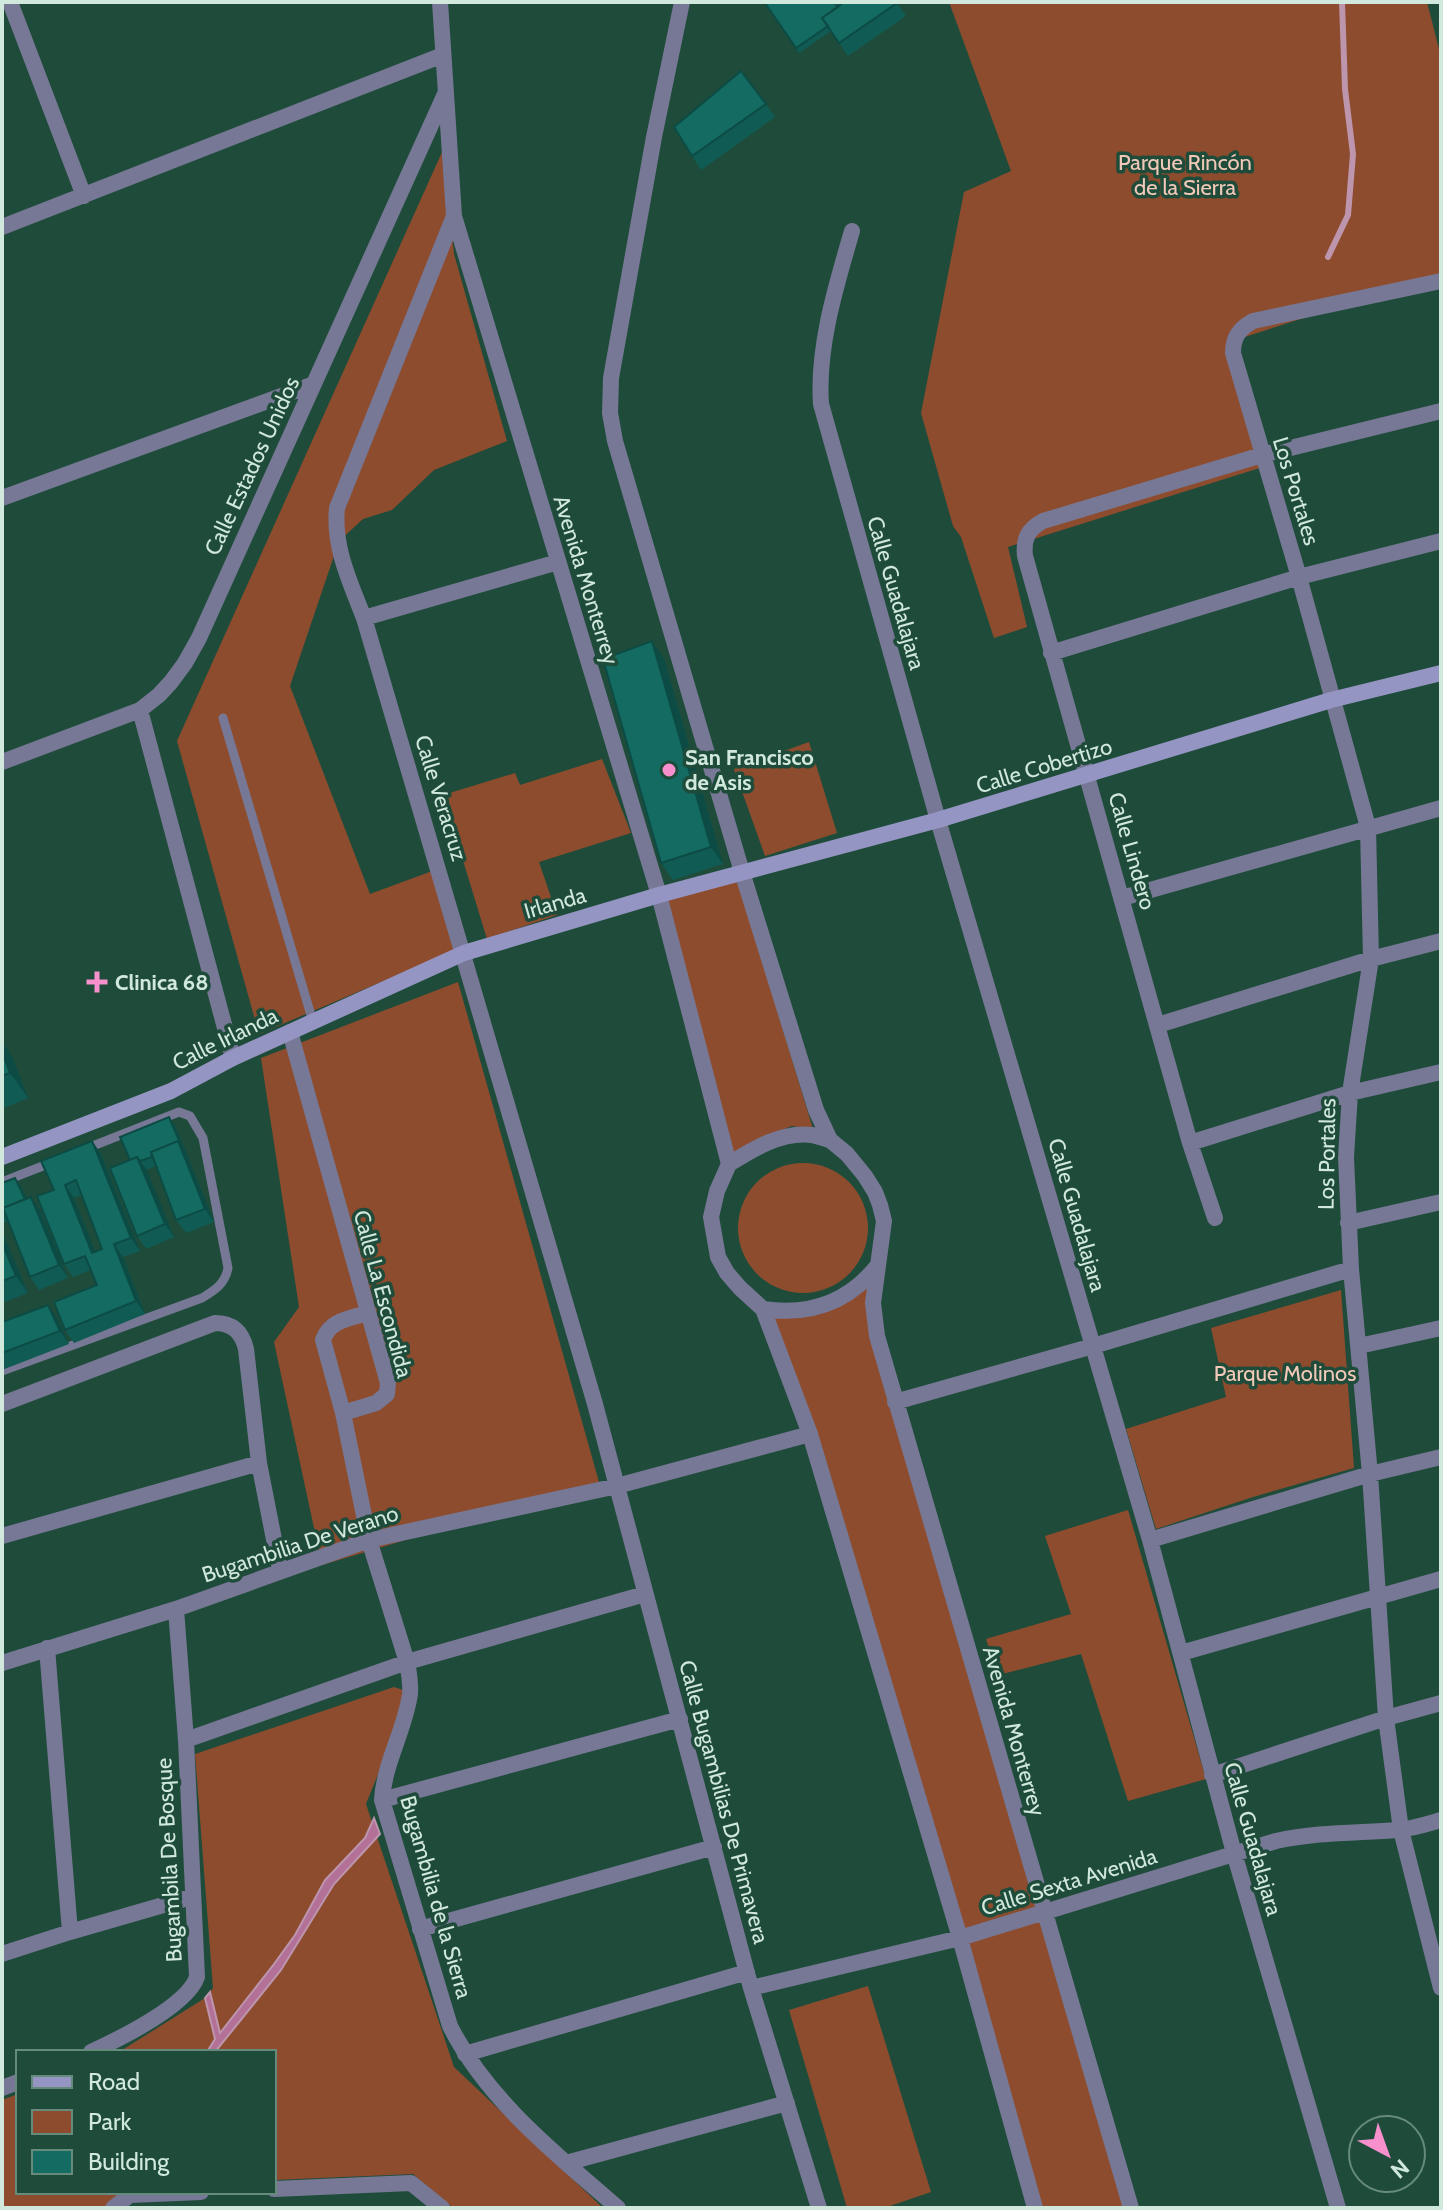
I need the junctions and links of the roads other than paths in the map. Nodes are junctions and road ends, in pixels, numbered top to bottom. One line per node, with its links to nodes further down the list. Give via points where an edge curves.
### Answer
1 (10, 2): 6 (street)
2 (440, 2): 4 (street, Avenida Monterrey)
3 (682, 2): 29 (street, Avenida Monterrey, via 611,378 610,413)
4 (443, 55): 5 (street, Avenida Monterrey); 6 (street)
5 (446, 92): 7 (street, Avenida Monterrey); 11 (street, Calle Estados Unidos)
6 (84, 196): 8 (street)
7 (454, 216): 16 (street, Avenida Monterrey); 18 (street, Calle Veracruz, via 337,508 340,556)
8 (2, 227)
9 (852, 231): 27 (street, Calle Guadalajara, via 822,355 821,404)
10 (1441, 281): 13 (street, Los Portales, via 1243,326 1233,353)
11 (314, 384): 14 (street); 22 (street, Calle Estados Unidos, via 199,638 171,682)
12 (1441, 411): 13 (street)
13 (1262, 455): 17 (street, Los Portales); 19 (street, Calle Lindero, via 1033,526 1024,543 1025,556)
14 (2, 498)
15 (1441, 541): 17 (street)
16 (558, 562): 18 (street); 30 (street, Avenida Monterrey)
17 (1299, 577): 19 (street); 21 (street, Los Portales)
18 (364, 618): 33 (street, Calle Veracruz)
19 (1051, 653): 25 (street, Calle Lindero)
20 (1441, 673): 21 (street, Calle Cobertizo)
21 (1331, 700): 25 (street, Calle Cobertizo); 28 (street, Los Portales)
22 (140, 710): 24 (street, Calle Estados Unidos); 38 (street)
23 (223, 718): 35 (lane)
24 (2, 762)
25 (1088, 776): 27 (street, Calle Cobertizo); 31 (street, Calle Lindero)
26 (1441, 808): 28 (street)
27 (938, 820): 29 (street, Calle Cobertizo); 56 (street, Calle Guadalajara)
28 (1368, 827): 31 (street); 34 (street, Los Portales)
29 (742, 872): 30 (street, Calle Cobertizo); 41 (street, Avenida Monterrey, via 807,1083)
30 (659, 895): 33 (street, Irlanda); 46 (street, Avenida Monterrey)
31 (1122, 898): 36 (street, Calle Lindero)
32 (1441, 941): 34 (street)
33 (464, 953): 35 (street, Calle Irlanda); 61 (street, Calle Veracruz)
34 (1371, 959): 36 (street); 40 (street, Los Portales)
35 (313, 1022): 37 (street, Calle Irlanda)
36 (1158, 1025): 42 (street, Calle Lindero)
37 (290, 1032): 38 (street, Calle Irlanda); 54 (street, Calle La Escondida)
38 (233, 1058): 44 (street, Calle Irlanda, via 171,1091)
39 (1441, 1072): 40 (street)
40 (1350, 1093): 42 (street); 50 (street, Los Portales)
41 (830, 1140): 46 (street, via 793,1136 753,1149); 51 (street, Avenida Monterrey, via 875,1192 884,1221)
42 (1190, 1143): 49 (street, Calle Lindero)
43 (76, 1153): 58 (lane, via 179,1112 190,1116 203,1138 226,1278 202,1298)
44 (2, 1157)
45 (61, 1159): 47 (lane)
46 (729, 1164): 53 (street, via 711,1217 718,1257)
47 (2, 1182)
48 (1441, 1202): 50 (street)
49 (1215, 1218)
50 (1348, 1223): 52 (street, Los Portales)
51 (878, 1264): 53 (street, via 842,1298 819,1307 798,1312); 59 (street, Avenida Monterrey, via 873,1303 877,1336)
52 (1351, 1269): 56 (street); 57 (street, Los Portales)
53 (763, 1309): 63 (street)
54 (367, 1313): 62 (street, via 335,1323 323,1340); 62 (street, Calle La Escondida, via 387,1394)
55 (1441, 1328): 57 (street)
56 (1093, 1346): 59 (street); 70 (street, Calle Guadalajara)
57 (1359, 1346): 66 (street, Los Portales)
58 (2, 1371)
59 (895, 1402): 91 (street, Avenida Monterrey)
60 (2, 1404): 65 (street, via 215,1323 232,1325 246,1349)
61 (595, 1404): 67 (street, Calle Bugambilias De Primavera)
62 (343, 1413): 69 (street)
63 (810, 1434): 67 (street, Bugambilia De Verano); 94 (street)
64 (1441, 1457): 66 (street)
65 (259, 1463): 68 (street); 71 (street)
66 (1370, 1474): 70 (street); 74 (street, Los Portales)
67 (617, 1486): 69 (street, Bugambilia De Verano); 73 (street, Calle Bugambilias De Primavera)
68 (2, 1536)
69 (369, 1540): 71 (street, Bugambilia De Verano); 78 (street, Bugambilia de la Sierra)
70 (1150, 1540): 77 (street, Calle Guadalajara)
71 (280, 1570): 75 (street, Bugambilia De Verano)
72 (1441, 1579): 74 (street)
73 (645, 1594): 78 (street); 82 (street, Calle Bugambilias De Primavera)
74 (1378, 1596): 77 (street); 81 (street, Los Portales)
75 (176, 1609): 76 (street, Bugambilia De Verano); 83 (street, Bugambila De Bosque)
76 (47, 1648): 79 (street, Bugambilia De Verano); 93 (street)
77 (1181, 1653): 84 (street, Calle Guadalajara)
78 (407, 1662): 83 (street); 85 (street, Bugambilia de la Sierra, via 410,1695)
79 (2, 1663)
80 (1441, 1703): 81 (street)
81 (1386, 1718): 84 (street); 87 (street, Los Portales)
82 (680, 1719): 85 (street); 88 (street, Calle Bugambilias De Primavera)
83 (186, 1740): 90 (street, Bugambila De Bosque)
84 (1212, 1775): 89 (street, Calle Guadalajara)
85 (382, 1800): 92 (street, Bugambilia de la Sierra)
86 (1441, 1820): 87 (street, Calle Sexta Avenida)
87 (1401, 1830): 89 (street, Calle Sexta Avenida, via 1300,1836); 95 (street, Los Portales)
88 (714, 1847): 92 (street); 97 (street, Calle Bugambilias De Primavera)
89 (1234, 1853): 91 (street, Calle Sexta Avenida); 111 (street, Calle Guadalajara)
90 (191, 1897): 93 (street); 99 (street, Bugambila De Bosque, via 197,1977 193,1987 122,2038)
91 (1045, 1913): 94 (street, Calle Sexta Avenida); 110 (street, Avenida Monterrey)
92 (420, 1929): 100 (street, Bugambilia de la Sierra, via 450,2026)
93 (70, 1932): 96 (street)
94 (960, 1938): 97 (street, Calle Sexta Avenida); 109 (street)
95 (1436, 1952): 98 (street, Los Portales)
96 (2, 1954)
97 (749, 1980): 100 (street, Calle Sexta Avenida); 101 (street, Calle Bugambilias De Primavera)
98 (1441, 1988)
99 (95, 2050)
100 (465, 2054): 102 (street, Bugambilia de la Sierra, via 503,2102)
101 (787, 2103): 102 (street); 108 (street, Calle Bugambilias De Primavera)
102 (566, 2163): 107 (street, Bugambilia de la Sierra)
103 (276, 2189): 106 (street, via 411,2183)
104 (154, 2194): 105 (street, via 130,2195)
105 (113, 2208)
106 (442, 2208)
107 (618, 2208)
108 (819, 2208)
109 (1035, 2208)
110 (1131, 2208)
111 (1338, 2208)

